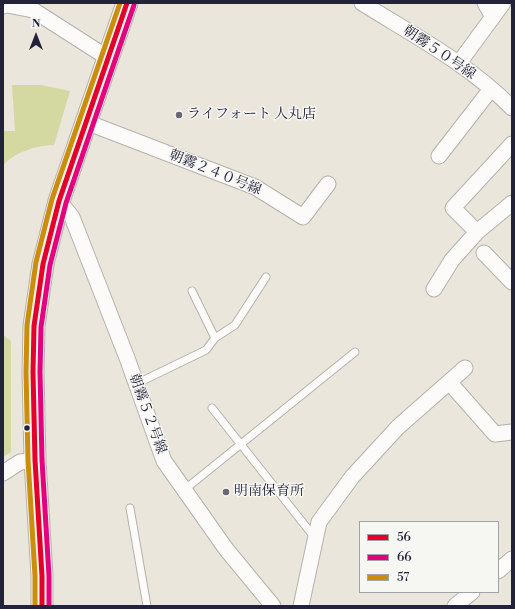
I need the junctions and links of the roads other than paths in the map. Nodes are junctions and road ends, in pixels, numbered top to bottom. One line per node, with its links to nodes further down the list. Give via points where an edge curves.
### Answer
1 (127, 3): 7 (main road)
2 (362, 3): 8 (street, 朝霧５０号線)
3 (485, 3): 6 (street)
4 (503, 3): 6 (street)
5 (3, 6): 7 (street, via 33,10)
6 (493, 17): 8 (street)
7 (108, 58): 11 (main road)
8 (459, 63): 9 (street, 朝霧５０号線)
9 (490, 89): 10 (street, 朝霧５０号線); 13 (street)
10 (512, 108)
11 (86, 122): 14 (street, 朝霧２４０号線, via 255,187 303,217); 15 (main road)
12 (512, 144): 17 (street, via 453,208)
13 (438, 156)
14 (328, 184)
15 (59, 201): 27 (street, 朝霧５２号線, via 72,217); 31 (main road, via 43,264 34,326)
16 (512, 203): 17 (street)
17 (477, 232): 21 (street, via 452,260)
18 (484, 253): 20 (street)
19 (266, 277): 23 (lane, via 235,325)
20 (512, 282)
21 (434, 289)
22 (192, 291): 23 (lane)
23 (215, 338): 27 (lane, via 206,350)
24 (355, 352): 30 (lane)
25 (465, 368): 26 (street)
26 (449, 382): 29 (street, via 495,434); 35 (street, via 398,427 352,477 319,522)
27 (136, 384): 33 (street, 朝霧５２号線, via 164,460)
28 (212, 408): 30 (lane)
29 (512, 432)
30 (240, 444): 33 (lane); 35 (lane)
31 (35, 460): 32 (street, via 20,462); 39 (main road)
32 (3, 473)
33 (184, 490): 41 (street, 朝霧５２号線, via 226,549)
34 (130, 508): 40 (lane)
35 (316, 539): 42 (street)
36 (512, 559): 37 (street)
37 (499, 569)
38 (471, 593): 43 (street)
39 (42, 606)
40 (147, 606)
41 (273, 606)
42 (301, 606)
43 (455, 606)

